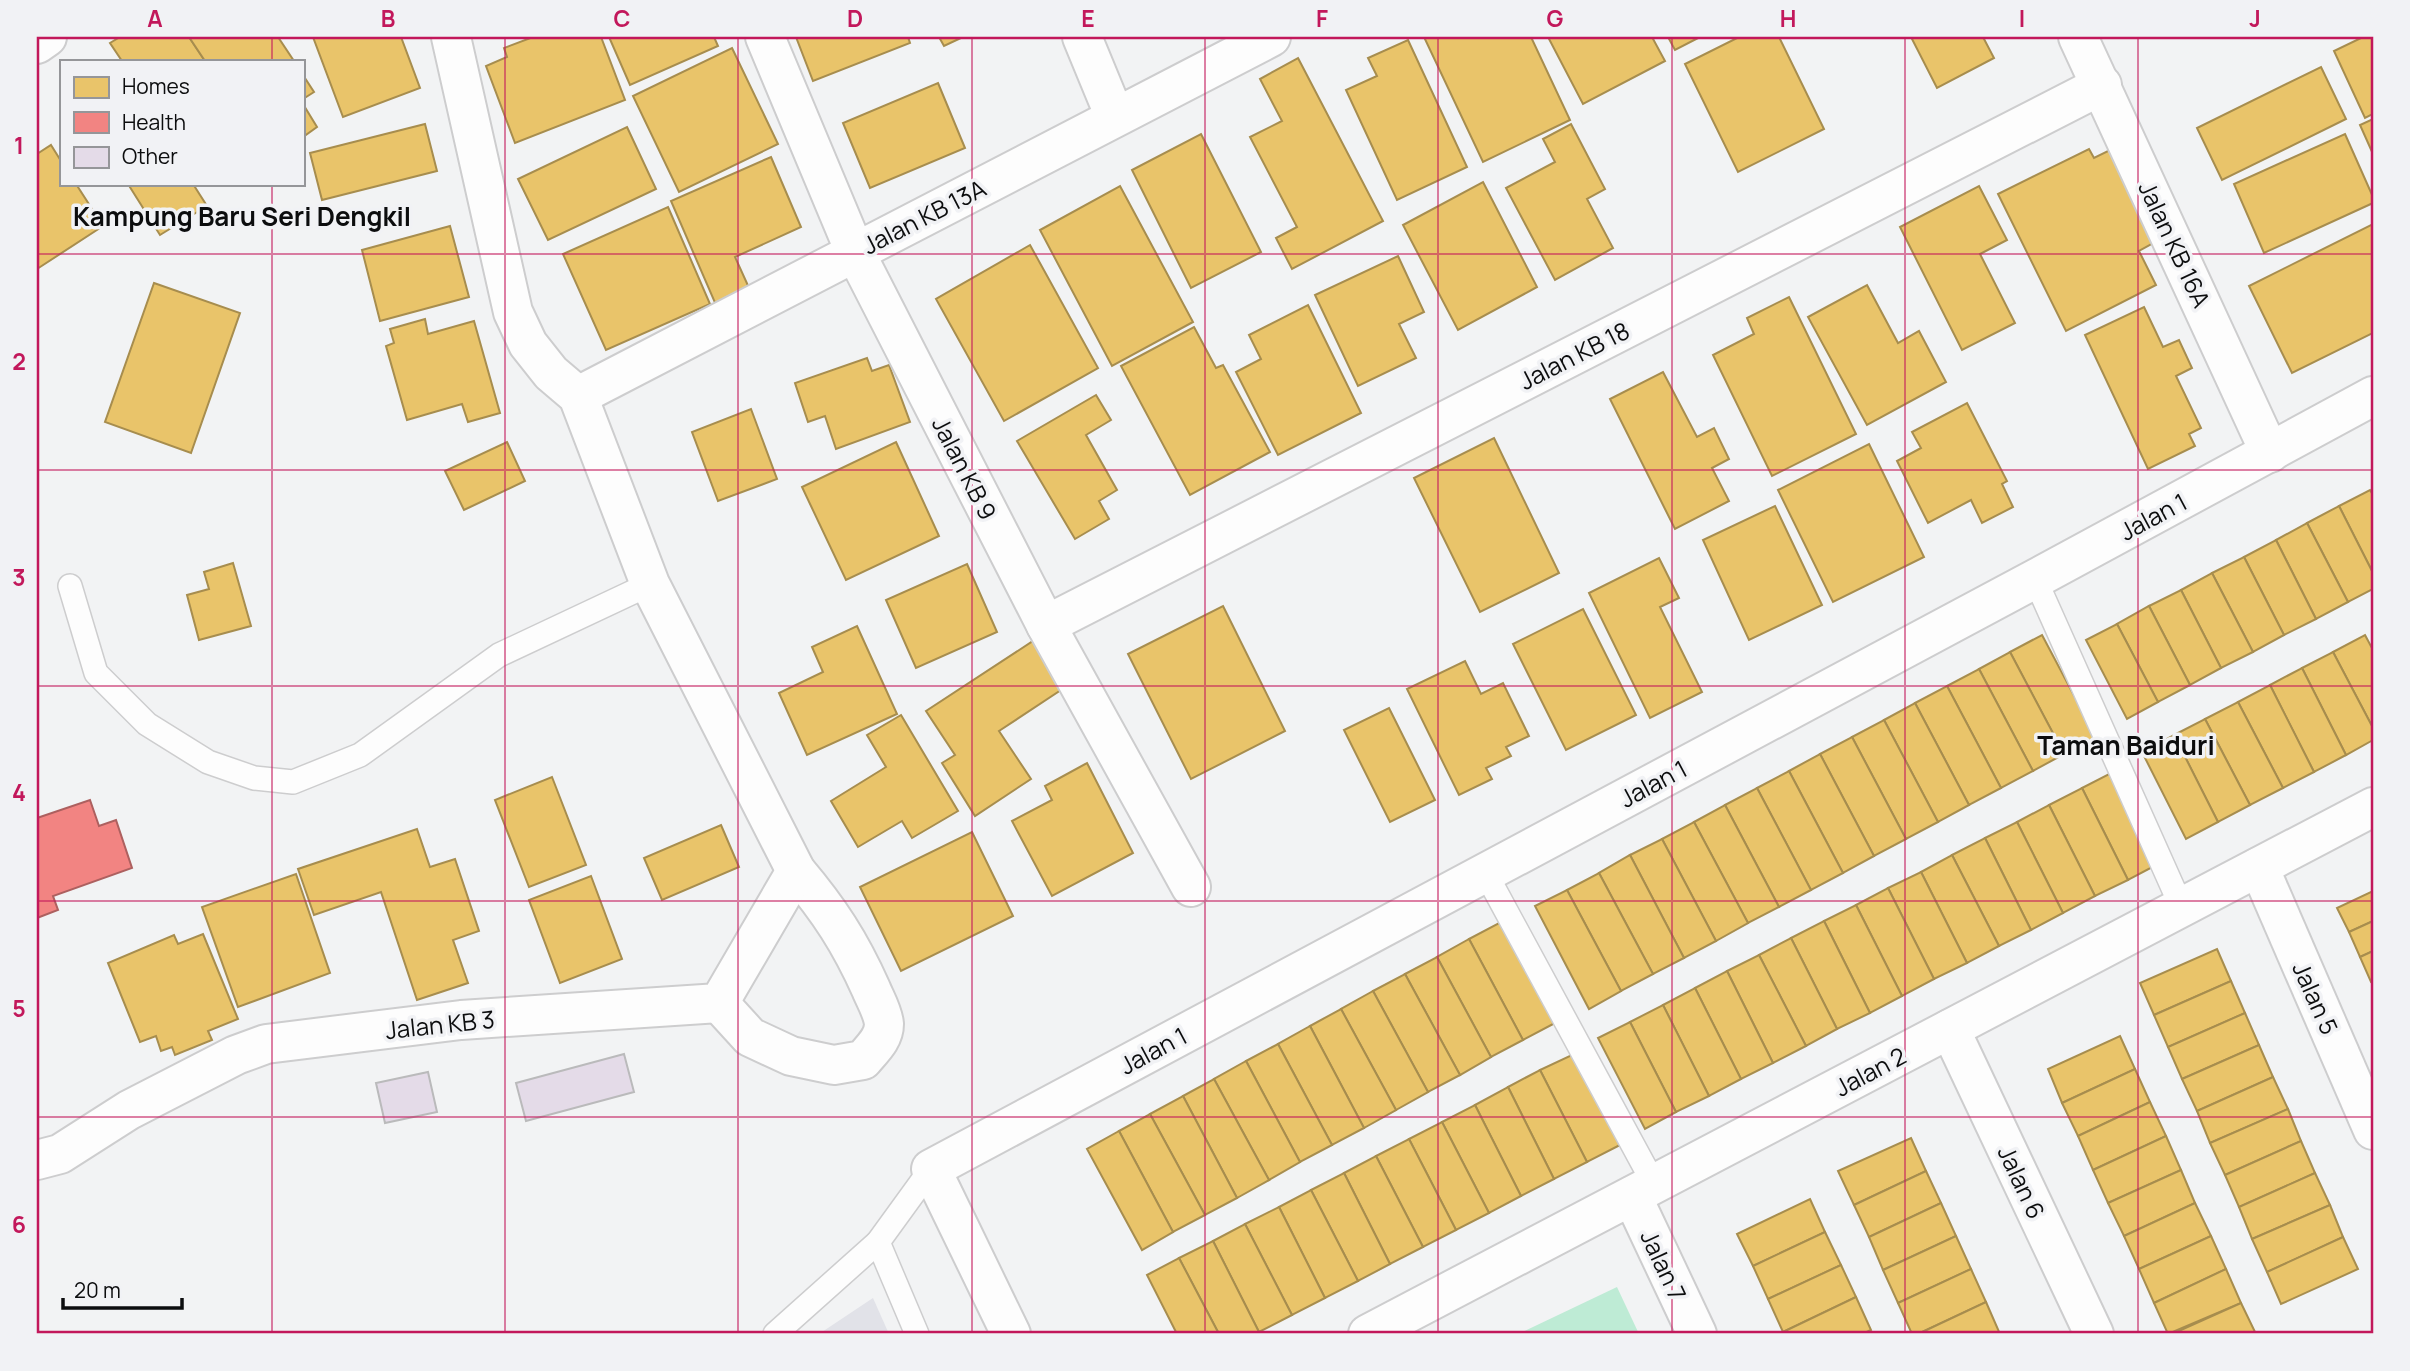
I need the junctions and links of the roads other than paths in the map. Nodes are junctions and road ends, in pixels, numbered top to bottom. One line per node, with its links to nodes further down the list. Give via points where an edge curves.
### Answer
1 (47, 37): 7 (street)
2 (451, 37): 11 (street, via 513,312 535,354)
3 (765, 37): 10 (street, Jalan KB 9)
4 (1082, 37): 9 (street)
5 (1271, 37): 9 (street, Jalan KB 13A)
6 (2078, 37): 8 (street, Jalan KB 16A)
7 (37, 44)
8 (2102, 85): 13 (street, Jalan KB 16A); 17 (street, Jalan KB 18)
9 (1115, 117): 10 (street, Jalan KB 13A)
10 (855, 253): 11 (street, Jalan KB 13A); 17 (street, Jalan KB 9)
11 (578, 396): 15 (street)
12 (2373, 396): 13 (street, Jalan 1)
13 (2270, 453): 14 (street, Jalan 1)
14 (2035, 579): 21 (street, Jalan 1); 23 (lane)
15 (650, 584): 16 (lane, via 499,655 360,755 293,782 254,778 208,762 147,724 96,673); 20 (street)
16 (70, 586)
17 (1046, 625): 22 (street, Jalan KB 9)
18 (2373, 807): 19 (street, Jalan 2)
19 (2259, 867): 23 (street, Jalan 2); 26 (street, Jalan 5)
20 (796, 871): 24 (street); 24 (street, via 854,951 884,1023 881,1039 863,1060 834,1065 791,1056 750,1037)
21 (1485, 872): 28 (street, Jalan 1); 29 (lane)
22 (1191, 887)
23 (2182, 908): 25 (street, Jalan 2)
24 (719, 1003): 27 (street, Jalan KB 3, via 461,1020 266,1044 129,1110 60,1154)
25 (1950, 1029): 29 (street, Jalan 2); 36 (street, Jalan 6)
26 (2373, 1130)
27 (37, 1160)
28 (931, 1169): 30 (lane, Jalan 1); 33 (street)
29 (1643, 1190): 34 (street, Jalan 2); 35 (street, Jalan 7)
30 (878, 1242): 31 (lane, Jalan 1); 32 (lane)
31 (775, 1334)
32 (918, 1334)
33 (1011, 1334)
34 (1368, 1334)
35 (1697, 1334)
36 (2094, 1334)

